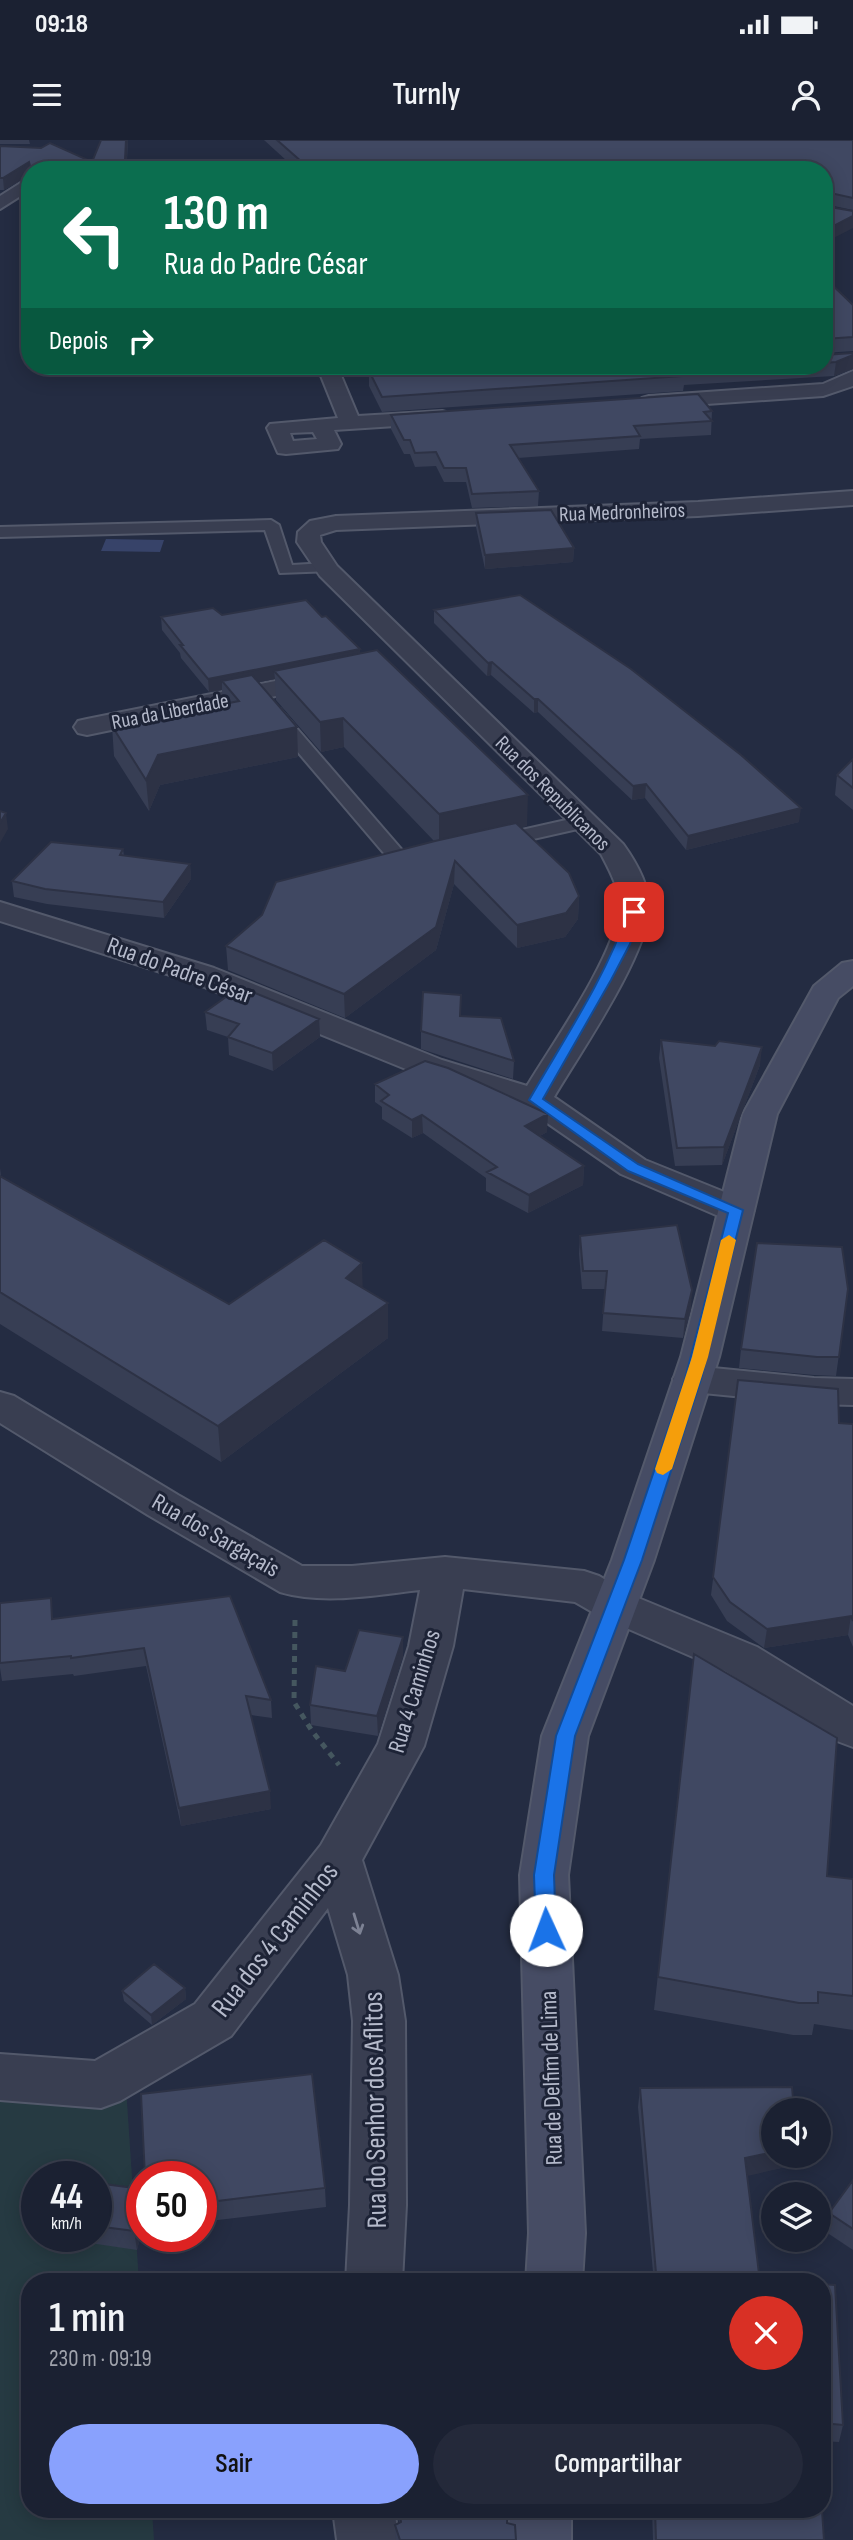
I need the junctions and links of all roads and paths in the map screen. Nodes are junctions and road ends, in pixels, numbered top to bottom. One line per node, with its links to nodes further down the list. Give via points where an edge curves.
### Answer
1 (21, 190): 2 (street)
2 (0, 204)
3 (850, 366): 5 (street, via 824,384)
4 (331, 375): 7 (street)
5 (629, 404)
6 (462, 416): 7 (street)
7 (351, 424): 8 (street)
8 (321, 426)
9 (853, 498): 11 (street, Rua Medronheiros, via 706,509 336,523)
10 (0, 532): 12 (lane, via 271,525 286,570)
11 (309, 533): 12 (street, Rua dos Republicanos, via 309,542)
12 (326, 568): 16 (street, Rua dos Republicanos, via 405,664)
13 (351, 674): 14 (street, Rua da Liberdade)
14 (257, 693): 15 (street, Rua da Liberdade); 18 (lane)
15 (87, 727)
16 (584, 822): 17 (lane); 22 (street, Rua dos Republicanos, via 621,864 634,912 612,966)
17 (480, 844)
18 (408, 860): 19 (lane)
19 (375, 867)
20 (0, 911): 22 (street, Rua do Padre César, via 202,975 430,1067)
21 (853, 970): 23 (main road, Rua de Delfim de Lima, via 825,993 760,1114)
22 (536, 1100): 23 (street, Rua do Padre César, via 633,1167)
23 (736, 1210): 24 (main road, Rua de Delfim de Lima)
24 (693, 1379): 25 (street); 29 (main road, Rua de Delfim de Lima)
25 (853, 1392)
26 (0, 1405): 28 (street, Rua dos Sargaçais)
27 (445, 1572): 28 (street, Rua dos Sargaçais, via 352,1582); 29 (street, Rua dos Sargaçais, via 584,1587); 32 (street, Rua 4 Caminhos, via 431,1646 401,1746)
28 (295, 1581): 31 (path, via 294,1702)
29 (616, 1606): 30 (street, Rua dos Sargaçais, via 741,1659); 36 (main road, Rua de Delfim de Lima, via 565,1736 544,1875 557,2233)
30 (853, 1729)
31 (312, 1731)
32 (369, 1805): 33 (street, Rua dos 4 Caminhos)
33 (338, 1859): 34 (street, Rua dos 4 Caminhos, via 213,2020 101,2085); 35 (street, Rua do Senhor dos Aflitos, one-way to 35, via 373,1975 379,2021)
34 (0, 2077)
35 (374, 2273)
36 (555, 2273)
37 (365, 2518): 39 (street)
38 (541, 2518): 40 (main road)
39 (369, 2540)
40 (540, 2540)

